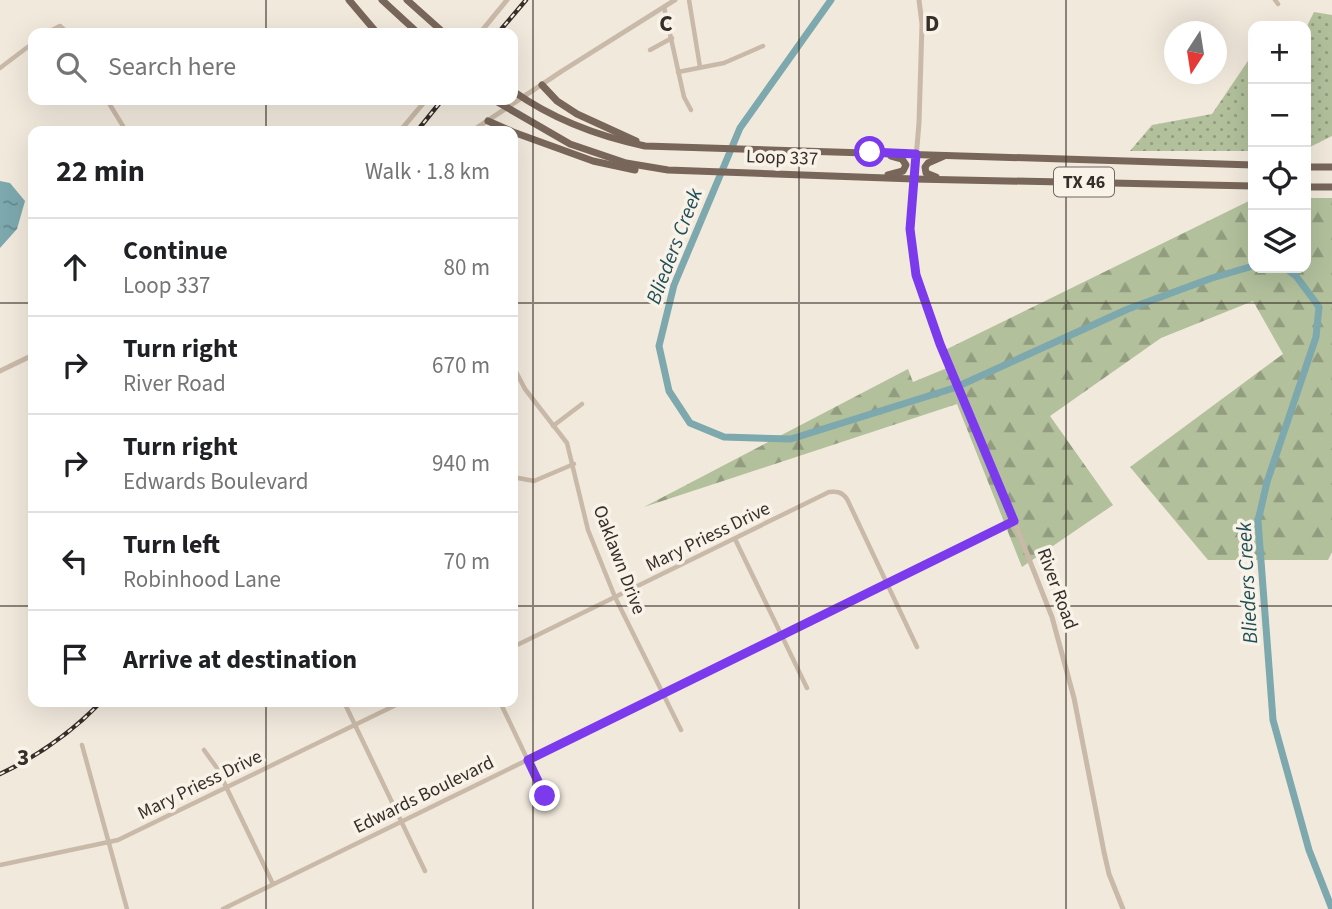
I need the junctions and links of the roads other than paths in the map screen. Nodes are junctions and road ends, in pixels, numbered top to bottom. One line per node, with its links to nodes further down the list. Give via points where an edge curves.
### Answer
1 (349, 0): 9 (main road)
2 (382, 0): 10 (main road)
3 (407, 0): 11 (main road)
4 (507, 0): 12 (street)
5 (674, 0): 8 (street)
6 (689, 0): 17 (street)
7 (919, 0): 36 (street, River Road)
8 (664, 7): 13 (street); 20 (street)
9 (373, 28)
10 (413, 28)
11 (438, 28)
12 (484, 28)
13 (672, 38): 16 (street); 19 (street)
14 (763, 46): 17 (street, via 724,64)
15 (28, 47): 18 (street)
16 (650, 50)
17 (700, 67): 19 (street)
18 (0, 68)
19 (678, 72): 27 (street)
20 (542, 85): 22 (street); 34 (main road, via 577,114)
21 (518, 95): 34 (main road, Loop 337 / TX 46, via 583,129)
22 (518, 101)
23 (110, 105): 29 (street)
24 (422, 105): 30 (street)
25 (503, 105): 41 (main road, Loop 337 / TX 46, via 570,144 626,163)
26 (512, 105): 28 (street)
27 (691, 110)
28 (488, 121): 31 (street); 32 (main road)
29 (123, 126)
30 (404, 126)
31 (480, 126)
32 (499, 126)
33 (518, 134): 41 (main road, via 619,167)
34 (645, 146): 35 (main road, Loop 337 / TX 46)
35 (870, 152): 36 (main road, Loop 337 / TX 46); 42 (main road, via 902,159 906,165 900,173)
36 (916, 154): 37 (main road, Loop 337 / TX 46); 43 (street, River Road)
37 (948, 154): 38 (main road, Loop 337 / TX 46); 44 (main road, via 925,167 926,173)
38 (1248, 166)
39 (1311, 167): 40 (main road)
40 (1332, 167)
41 (697, 172): 42 (main road, Loop 337 / TX 46)
42 (874, 177): 43 (main road, Loop 337 / TX 46)
43 (914, 179): 44 (main road, Loop 337 / TX 46); 55 (street, River Road, via 910,229 916,275)
44 (942, 179): 45 (main road, Loop 337 / TX 46)
45 (1248, 186)
46 (1311, 187): 47 (main road)
47 (1332, 187)
48 (28, 357): 49 (street)
49 (0, 370)
50 (518, 375): 52 (street, Oaklawn Drive)
51 (582, 404): 52 (street)
52 (554, 426): 53 (street, Oaklawn Drive, via 567,443)
53 (574, 464): 54 (street, via 534,481); 58 (street, Oaklawn Drive, via 589,530)
54 (518, 479)
55 (1014, 521): 57 (street, Edwards Boulevard); 81 (street, River Road, via 1064,654 1104,852)
56 (734, 539): 57 (street, Mary Priess Drive, via 829,492 840,492); 58 (street, Mary Priess Drive); 59 (street)
57 (886, 583): 59 (street, Edwards Boulevard); 61 (street)
58 (615, 597): 60 (street, Mary Priess Drive); 63 (street, Oaklawn Drive)
59 (781, 634): 62 (street); 63 (street, Edwards Boulevard)
60 (518, 645)
61 (917, 647)
62 (807, 688)
63 (662, 693): 68 (street, Oaklawn Drive); 71 (street, Edwards Boulevard)
64 (346, 707): 67 (street)
65 (391, 707): 67 (street, Mary Priess Drive)
66 (502, 707): 71 (street)
67 (355, 724): 72 (street, Mary Priess Drive); 74 (street)
68 (681, 730)
69 (82, 745): 75 (street)
70 (204, 750): 72 (street)
71 (528, 760): 73 (street); 74 (street, Edwards Boulevard)
72 (227, 787): 75 (street, Mary Priess Drive); 78 (street)
73 (545, 796)
74 (402, 821): 77 (street); 78 (street, Edwards Boulevard)
75 (109, 842): 76 (street, Mary Priess Drive); 79 (street)
76 (0, 865)
77 (425, 871)
78 (273, 884): 80 (street, Edwards Boulevard)
79 (127, 909)
80 (223, 909)
81 (1123, 909)

